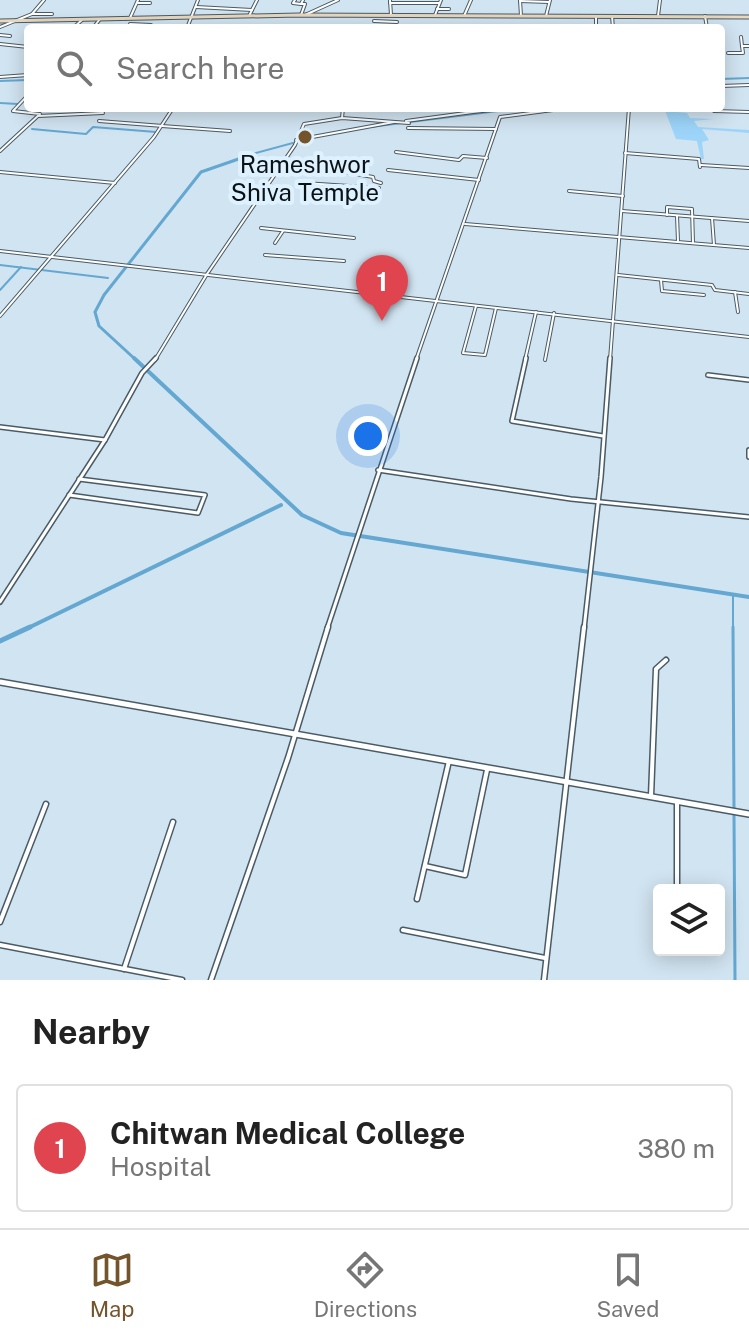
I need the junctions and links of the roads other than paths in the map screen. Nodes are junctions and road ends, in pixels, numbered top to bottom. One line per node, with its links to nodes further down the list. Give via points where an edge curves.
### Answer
1 (44, 0): 20 (street)
2 (198, 0): 16 (street)
3 (257, 0): 19 (street)
4 (295, 0): 12 (street)
5 (338, 0): 22 (street)
6 (471, 0): 27 (street)
7 (660, 0): 32 (street)
8 (138, 1): 15 (street); 37 (street)
9 (520, 1): 10 (street); 29 (street)
10 (533, 1): 11 (street)
11 (549, 1): 35 (street)
12 (302, 2): 22 (street)
13 (390, 2): 14 (street); 24 (street)
14 (440, 2): 17 (street)
15 (150, 3)
16 (196, 7): 19 (street); 34 (street)
17 (437, 9): 18 (street); 25 (street)
18 (449, 9)
19 (252, 10): 26 (street)
20 (32, 14): 21 (street); 41 (street)
21 (52, 14)
22 (302, 15): 23 (main road); 26 (main road)
23 (377, 15): 24 (main road); 43 (street)
24 (391, 15): 25 (main road)
25 (435, 15): 27 (main road)
26 (249, 16): 34 (main road)
27 (464, 16): 28 (main road)
28 (486, 16): 29 (main road); 51 (street)
29 (521, 16): 35 (main road)
30 (596, 16): 31 (main road); 35 (main road); 52 (street)
31 (612, 16): 32 (main road); 53 (street)
32 (658, 16): 33 (main road)
33 (705, 16): 36 (main road); 54 (street)
34 (191, 17): 38 (main road); 49 (street)
35 (549, 17)
36 (749, 17)
37 (132, 18): 38 (main road); 40 (main road); 47 (street)
38 (153, 18): 48 (street)
39 (83, 19): 40 (main road); 41 (main road); 45 (street)
40 (100, 19): 46 (street)
41 (14, 20): 42 (main road); 55 (street)
42 (0, 21)
43 (374, 21): 44 (street); 50 (street)
44 (397, 22)
45 (77, 24)
46 (96, 24)
47 (130, 24)
48 (152, 24)
49 (188, 24)
50 (373, 24)
51 (485, 24)
52 (596, 24)
53 (613, 24)
54 (706, 24)
55 (0, 27)
56 (0, 35): 57 (street)
57 (10, 36)
58 (741, 37): 60 (street)
59 (0, 44): 62 (street)
60 (742, 46): 61 (street); 63 (street, via 743,53)
61 (749, 46)
62 (24, 47)
63 (728, 53)
64 (24, 75): 65 (street)
65 (0, 77)
66 (749, 85): 67 (street)
67 (725, 86)
68 (24, 99): 77 (street, via 13,111)
69 (725, 111): 75 (street)
70 (171, 112): 81 (street)
71 (343, 112): 78 (street)
72 (462, 112): 80 (street)
73 (538, 112): 83 (street, via 500,117)
74 (629, 112): 88 (street)
75 (749, 112)
76 (103, 113): 77 (street)
77 (38, 116): 86 (street)
78 (342, 118): 80 (street); 85 (street, via 307,122)
79 (99, 121): 81 (street)
80 (408, 122): 85 (street, via 338,130)
81 (162, 126): 84 (street); 95 (street)
82 (408, 128): 83 (street)
83 (496, 129): 89 (street)
84 (230, 131)
85 (295, 142): 121 (street)
86 (0, 151)
87 (396, 152): 89 (street)
88 (625, 153): 90 (street); 100 (street)
89 (487, 158): 94 (street)
90 (749, 168)
91 (388, 170): 94 (street)
92 (339, 171): 97 (street)
93 (0, 172): 95 (street)
94 (480, 180): 107 (street)
95 (115, 183): 119 (street)
96 (304, 183): 98 (street)
97 (381, 183)
98 (379, 188)
99 (569, 191): 100 (street)
100 (623, 196): 101 (street)
101 (622, 211): 102 (street); 111 (street)
102 (667, 215): 103 (street); 104 (street, via 667,207 692,209)
103 (677, 216): 104 (street); 112 (street)
104 (693, 217): 105 (street); 114 (street)
105 (712, 218): 106 (street); 115 (street)
106 (749, 221)
107 (465, 224): 111 (street); 127 (street)
108 (261, 228): 109 (street)
109 (283, 231): 110 (street); 113 (street)
110 (354, 238)
111 (621, 238): 112 (street); 122 (street)
112 (678, 242): 114 (street)
113 (275, 243)
114 (693, 243): 115 (street)
115 (714, 245): 116 (street)
116 (749, 248)
117 (0, 251): 119 (street)
118 (265, 255): 120 (street)
119 (51, 257): 121 (street); 133 (street)
120 (344, 261)
121 (207, 274): 127 (street); 141 (street)
122 (618, 275): 123 (street); 134 (street)
123 (661, 280): 124 (street); 126 (street, via 662,291)
124 (735, 292): 125 (street); 131 (street)
125 (749, 294)
126 (704, 295)
127 (438, 301): 128 (street); 144 (street)
128 (476, 306): 129 (street); 129 (street, via 463,353 485,355)
129 (496, 308): 130 (street)
130 (536, 312): 132 (street); 140 (street, via 512,421)
131 (738, 312)
132 (554, 313): 134 (street); 136 (street)
133 (0, 316)
134 (613, 322): 135 (street); 140 (street)
135 (749, 337)
136 (545, 361)
137 (708, 375): 138 (street)
138 (749, 380)
139 (0, 427): 141 (street)
140 (604, 436): 147 (street)
141 (105, 440): 145 (street)
142 (749, 450): 143 (street)
143 (749, 457)
144 (378, 470): 147 (street); 152 (street)
145 (79, 479): 146 (street); 146 (street, via 205,495 198,513)
146 (69, 495): 149 (street)
147 (598, 501): 148 (street); 155 (street)
148 (749, 517)
149 (0, 602)
150 (666, 660): 156 (street, via 656,669)
151 (0, 682): 152 (street)
152 (296, 732): 153 (street); 170 (street)
153 (449, 761): 154 (street); 161 (street)
154 (487, 767): 155 (street); 161 (street, via 465,875)
155 (565, 781): 156 (street); 167 (street)
156 (651, 796): 157 (street)
157 (678, 801): 159 (street); 162 (street)
158 (46, 804): 164 (street)
159 (749, 814)
160 (173, 822): 168 (street)
161 (425, 866): 163 (street)
162 (677, 884)
163 (417, 899)
164 (0, 922)
165 (403, 930): 167 (street)
166 (0, 945): 168 (street)
167 (546, 958): 171 (street)
168 (124, 969): 169 (street)
169 (182, 980)
170 (211, 980)
171 (544, 980)

